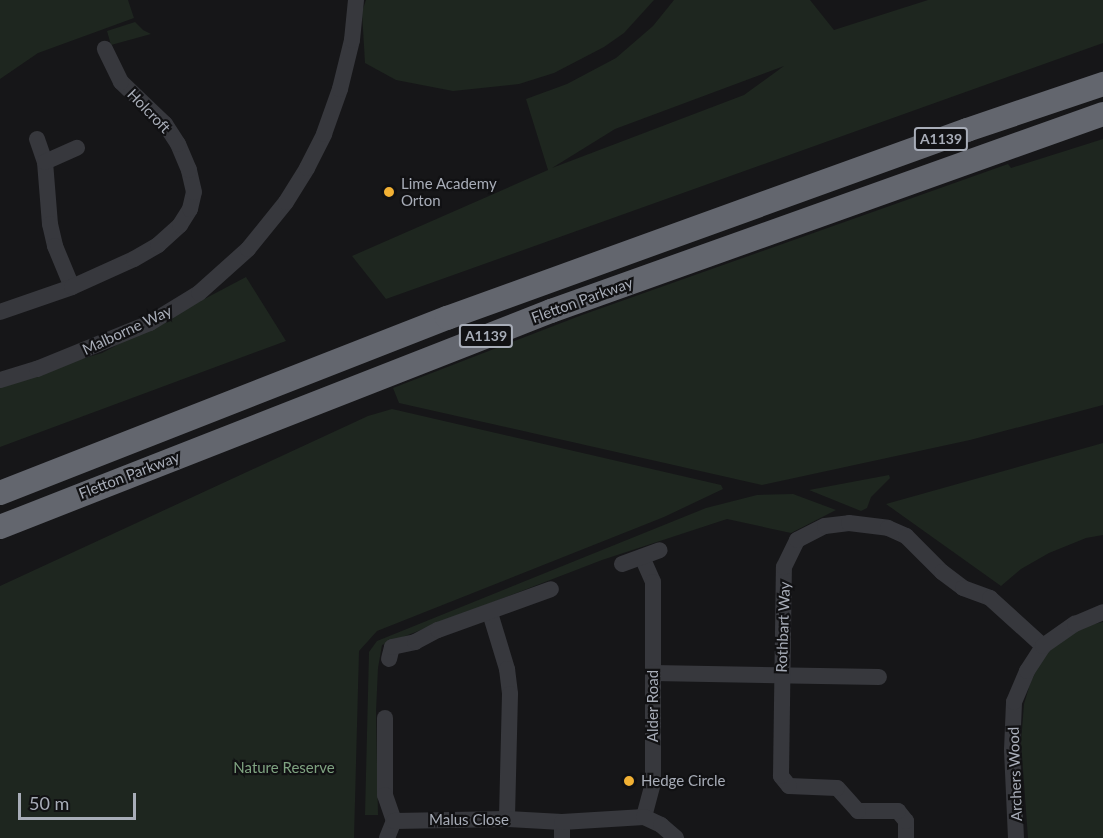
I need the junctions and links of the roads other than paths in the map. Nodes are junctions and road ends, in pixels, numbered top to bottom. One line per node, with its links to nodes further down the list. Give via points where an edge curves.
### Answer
1 (356, 0): 10 (street, Malborne Way, via 352,40 340,89 307,168 286,202 248,249 199,293 140,327)
2 (105, 49): 8 (street, Holcroft, via 121,82 165,124 178,144 194,192 180,225 158,245)
3 (1103, 84): 11 (highway, Fletton Parkway / A1139, via 531,287)
4 (1103, 114): 14 (highway, Fletton Parkway / A1139, via 551,311)
5 (37, 140): 7 (street)
6 (77, 148): 7 (street)
7 (45, 162): 8 (street, via 50,224)
8 (72, 287): 9 (street, Holcroft)
9 (0, 312)
10 (0, 380)
11 (154, 432): 12 (highway); 13 (highway, Fletton Parkway / A1139)
12 (0, 482)
13 (0, 493)
14 (62, 501): 15 (highway, Fletton Parkway / A1139); 16 (highway)
15 (0, 527)
16 (0, 535)
17 (660, 550): 18 (street)
18 (642, 557): 19 (street); 25 (street, Alder Road, via 653,582)
19 (622, 564)
20 (551, 589): 22 (street)
21 (1103, 612): 23 (street, via 1075,624)
22 (490, 613): 24 (street, via 392,647); 30 (street, via 507,669 510,694)
23 (1043, 646): 26 (street, Rothbart Way, via 990,598 963,588 942,572 906,536 888,528 849,523 825,526 797,540 784,567); 36 (street, Archers Wood, via 1014,702)
24 (389, 658)
25 (653, 673): 26 (street); 29 (street, Alder Road, via 652,783)
26 (781, 674): 27 (street); 35 (street, Rothbart Way, via 781,776 789,786 837,788 858,811 898,812 906,821)
27 (879, 677)
28 (385, 718): 31 (street, via 385,795)
29 (644, 817): 32 (street, Malus Close); 34 (street)
30 (507, 819): 31 (street, Malus Close); 32 (street, Malus Close)
31 (394, 821): 33 (street)
32 (562, 830)
33 (387, 838)
34 (676, 838)
35 (906, 838)
36 (1016, 838)

